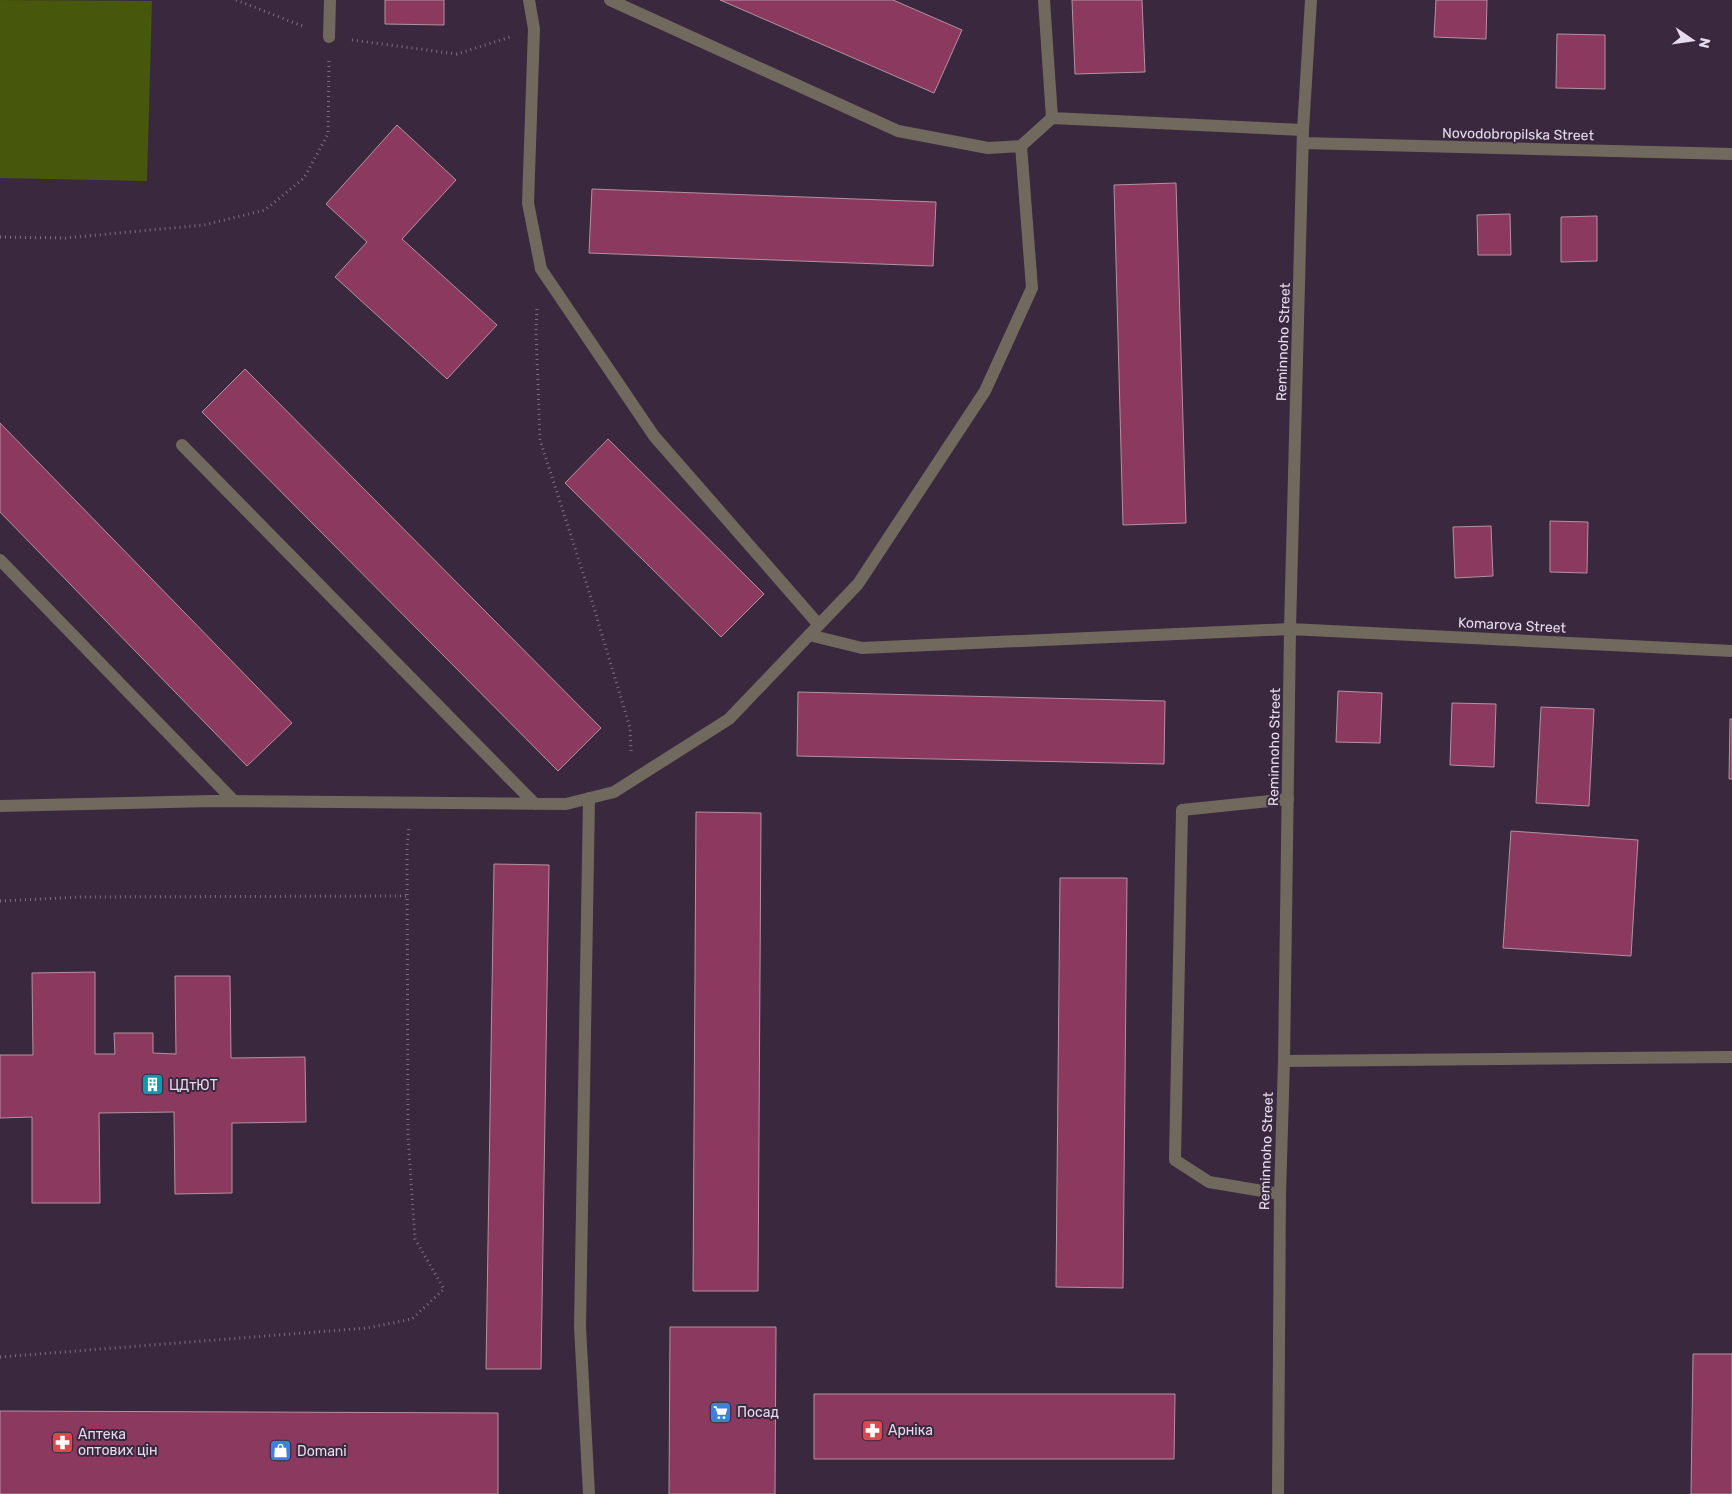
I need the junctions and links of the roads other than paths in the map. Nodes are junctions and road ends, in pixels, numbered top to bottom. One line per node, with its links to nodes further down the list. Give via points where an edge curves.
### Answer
1 (330, 0): 6 (street)
2 (529, 0): 13 (street, via 534,29 528,202 541,268 654,436)
3 (610, 0): 9 (street, via 898,131 988,148)
4 (1044, 0): 7 (street)
5 (1311, 0): 8 (street, Reminnoho Street)
6 (329, 37)
7 (1052, 118): 8 (street, Novodobropilska Street); 9 (street)
8 (1303, 137): 10 (street, Novodobropilska Street); 14 (street, Reminnoho Street)
9 (1021, 146): 13 (street, via 1032,288 985,390 858,584)
10 (1732, 154)
11 (182, 445): 20 (street)
12 (0, 560): 19 (street)
13 (819, 625): 15 (street)
14 (1290, 629): 15 (street, Komarova Street, via 862,648); 16 (street, Komarova Street); 18 (street, Reminnoho Street)
15 (809, 635): 17 (street, via 728,719 614,792)
16 (1732, 651)
17 (589, 798): 20 (street, via 566,804); 25 (street, via 580,1327)
18 (1288, 799): 23 (street, Reminnoho Street); 24 (street, via 1182,810 1175,1160 1209,1182)
19 (234, 801): 20 (street); 21 (street)
20 (535, 804)
21 (0, 806)
22 (1732, 1057): 23 (street)
23 (1284, 1061): 24 (street, Reminnoho Street)
24 (1280, 1194): 26 (street, Reminnoho Street)
25 (589, 1494)
26 (1278, 1494)

